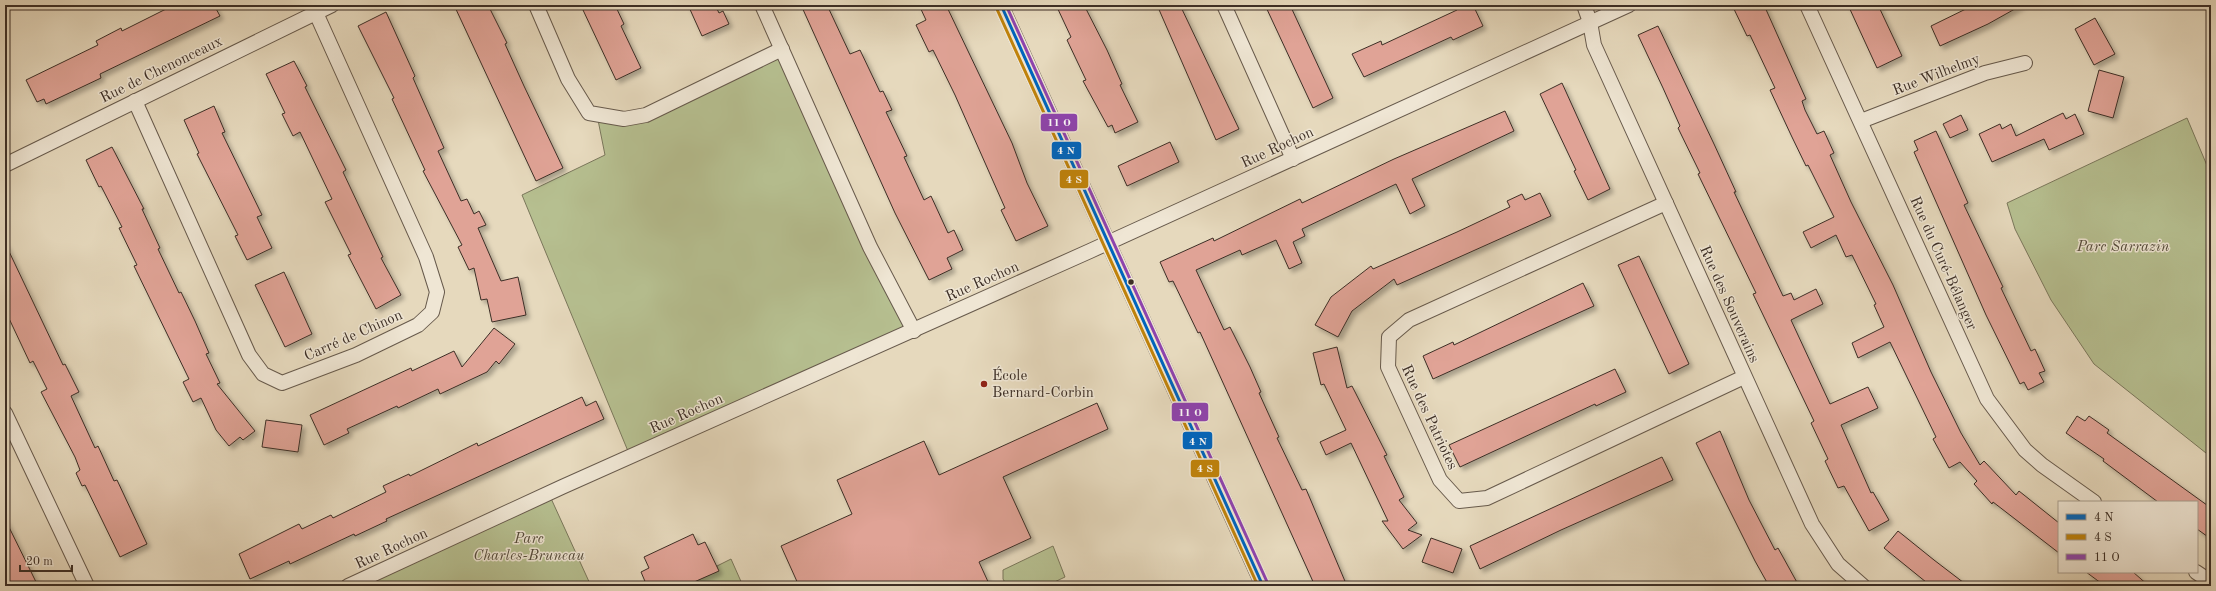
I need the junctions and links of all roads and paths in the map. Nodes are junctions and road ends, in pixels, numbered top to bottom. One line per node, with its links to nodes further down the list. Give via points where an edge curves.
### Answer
1 (332, 5): 9 (street, Rue de Chenonceaux)
2 (536, 5): 11 (street, via 568,79 590,113 624,120 646,115)
3 (762, 5): 11 (street)
4 (1001, 5): 18 (street)
5 (1224, 5): 15 (street)
6 (1584, 5): 10 (street, Rue des Souverains)
7 (1629, 5): 10 (street, Rue Rochon)
8 (1807, 5): 14 (street, Rue du Curé-Bélanger)
9 (316, 13): 13 (street, Rue de Chenonceaux); 13 (street, Carré de Chinon, via 426,257 437,292 432,312 418,325 356,355 282,383 263,374 249,355)
10 (1590, 22): 15 (street, Rue Rochon); 17 (street, Rue des Souverains, via 1594,45)
11 (782, 49): 19 (street, via 870,247)
12 (2025, 63): 14 (street, Rue Wilhelmy, via 1985,73)
13 (135, 101): 16 (street, Rue de Chenonceaux)
14 (1861, 121): 22 (street, Rue du Curé-Bélanger, via 1987,399 2025,450)
15 (1293, 159): 18 (street, Rue Rochon)
16 (5, 165)
17 (1666, 203): 20 (street, Rue des Souverains); 20 (street, Rue des Patriotes, via 1409,320 1389,337 1388,367 1440,480 1459,501 1487,498)
18 (1108, 243): 19 (street, Rue Rochon); 27 (street)
19 (914, 331): 25 (street, Rue Rochon, via 576,481)
20 (1744, 377): 28 (street, Rue des Souverains, via 1812,524 1838,564)
21 (5, 413): 26 (street)
22 (2093, 501)
23 (2198, 573): 24 (street)
24 (2211, 582)
25 (354, 585)
26 (87, 586)
27 (1263, 586)
28 (1863, 586)

